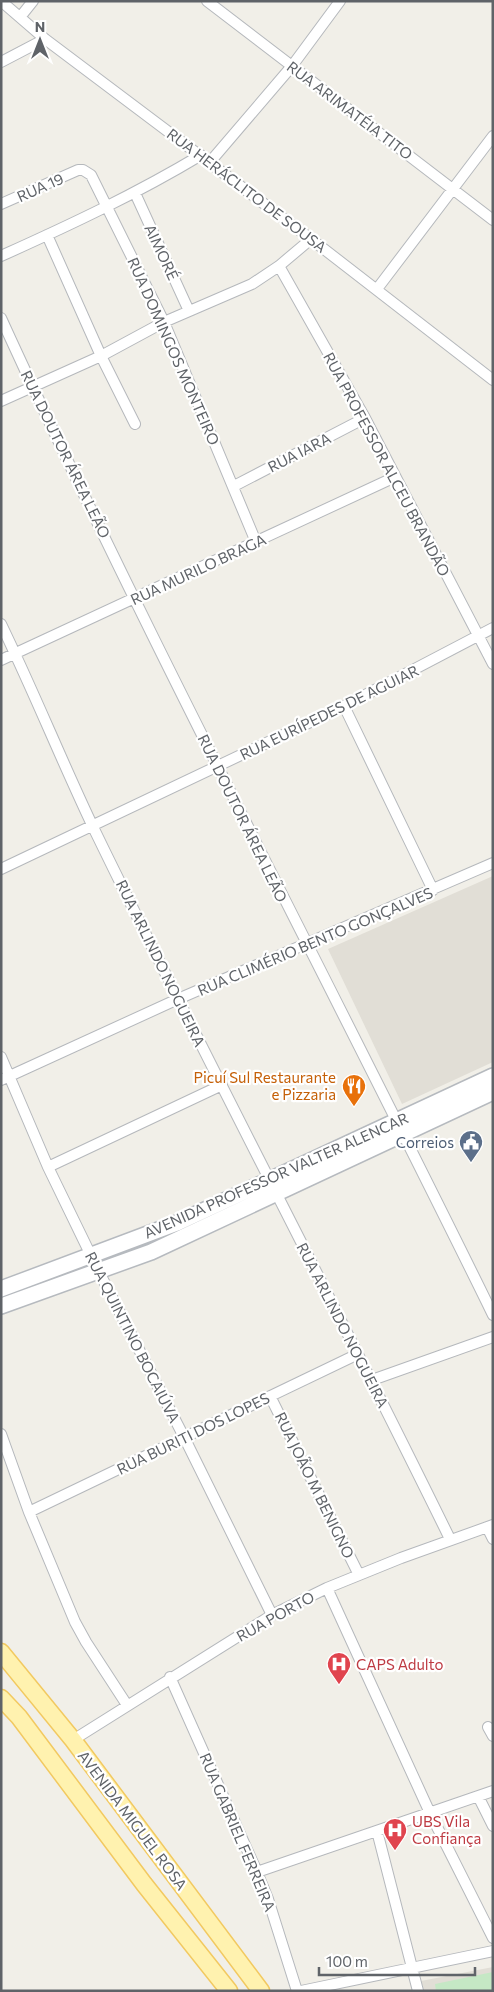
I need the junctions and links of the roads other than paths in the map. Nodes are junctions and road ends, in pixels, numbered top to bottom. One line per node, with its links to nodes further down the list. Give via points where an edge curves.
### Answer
1 (1, 1): 5 (street, RUA HERÁCLITO DE SOUSA)
2 (33, 1): 5 (street)
3 (207, 1): 8 (street, RUA ARIMATÉIA TITO)
4 (340, 1): 8 (street)
5 (21, 16): 6 (street, RUA HERÁCLITO DE SOUSA)
6 (45, 39): 7 (street); 10 (street, RUA HERÁCLITO DE SOUSA)
7 (1, 62)
8 (292, 66): 11 (street); 13 (street, RUA ARIMATÉIA TITO)
9 (493, 136): 13 (street)
10 (201, 155): 11 (street, RUA HERÁCLITO DE SOUSA); 14 (street)
11 (210, 162): 19 (street, RUA HERÁCLITO DE SOUSA)
12 (78, 170): 15 (street, RUA 19); 16 (street, RUA DOMINGOS MONTEIRO, via 90,175)
13 (454, 189): 17 (street, RUA ARIMATÉIA TITO); 22 (street)
14 (135, 193): 16 (street); 23 (street, AIMORÉ)
15 (1, 204)
16 (107, 208): 18 (street); 25 (street, RUA DOMINGOS MONTEIRO)
17 (493, 220)
18 (47, 235): 20 (street); 26 (street)
19 (312, 238): 21 (street); 22 (street, RUA HERÁCLITO DE SOUSA)
20 (1, 256)
21 (279, 266): 23 (street, via 252,284); 30 (street, RUA PROFESSOR ALCEU BRANDÃO)
22 (377, 290): 27 (street, RUA HERÁCLITO DE SOUSA)
23 (189, 311): 25 (street)
24 (1, 318): 28 (street, RUA DOUTOR ÁREA LEÃO)
25 (164, 322): 26 (street); 33 (street, RUA DOMINGOS MONTEIRO)
26 (101, 356): 28 (street); 31 (street)
27 (493, 379)
28 (33, 388): 29 (street); 35 (street, RUA DOUTOR ÁREA LEÃO)
29 (1, 401)
30 (365, 418): 32 (street, RUA PROFESSOR ALCEU BRANDÃO); 33 (street, RUA IARA)
31 (135, 424)
32 (395, 477): 34 (street, RUA MURILO BRAGA); 38 (street, RUA PROFESSOR ALCEU BRANDÃO)
33 (234, 486): 34 (street, RUA DOMINGOS MONTEIRO)
34 (256, 542): 35 (street, RUA MURILO BRAGA)
35 (136, 599): 39 (street, RUA MURILO BRAGA); 43 (street, RUA DOUTOR ÁREA LEÃO)
36 (1, 624): 39 (street, RUA ARLINDO NOGUEIRA)
37 (493, 628): 38 (street, RUA EURÍPEDES DE AGUIAR)
38 (479, 637): 41 (street, RUA PROFESSOR ALCEU BRANDÃO); 42 (street, RUA EURÍPEDES DE AGUIAR)
39 (16, 654): 40 (street, RUA MURILO BRAGA); 44 (street, RUA ARLINDO NOGUEIRA)
40 (1, 660)
41 (493, 664)
42 (344, 706): 43 (street, RUA EURÍPEDES DE AGUIAR); 47 (street)
43 (218, 767): 44 (street, RUA EURÍPEDES DE AGUIAR); 48 (street, RUA DOUTOR ÁREA LEÃO)
44 (93, 827): 46 (street, RUA EURÍPEDES DE AGUIAR); 49 (street, RUA ARLINDO NOGUEIRA)
45 (493, 863): 47 (street, RUA CLIMÉRIO BENTO GONÇALVES)
46 (1, 869)
47 (433, 890): 48 (street, RUA CLIMÉRIO BENTO GONÇALVES)
48 (306, 944): 49 (street, RUA CLIMÉRIO BENTO GONÇALVES); 55 (street, RUA DOUTOR ÁREA LEÃO)
49 (178, 999): 52 (street, RUA CLIMÉRIO BENTO GONÇALVES); 53 (street, RUA ARLINDO NOGUEIRA)
50 (1, 1057): 52 (street, RUA QUINTINO BOCAIÚVA)
51 (493, 1076): 55 (main road, AVENIDA PROFESSOR VALTER ALENCAR)
52 (6, 1078): 57 (street, RUA QUINTINO BOCAIÚVA)
53 (222, 1085): 57 (street); 58 (street, RUA ARLINDO NOGUEIRA)
54 (493, 1092): 56 (main road, AVENIDA PROFESSOR VALTER ALENCAR)
55 (397, 1121): 56 (street, RUA DOUTOR ÁREA LEÃO); 58 (main road, AVENIDA PROFESSOR VALTER ALENCAR)
56 (404, 1134): 59 (main road, AVENIDA PROFESSOR VALTER ALENCAR); 64 (street, RUA DOUTOR ÁREA LEÃO)
57 (48, 1167): 60 (street, RUA QUINTINO BOCAIÚVA)
58 (270, 1179): 59 (street, RUA ARLINDO NOGUEIRA); 60 (main road, AVENIDA PROFESSOR VALTER ALENCAR, via 177,1223)
59 (276, 1194): 61 (main road, AVENIDA PROFESSOR VALTER ALENCAR, via 151,1252); 66 (street, RUA ARLINDO NOGUEIRA)
60 (91, 1256): 61 (street, RUA QUINTINO BOCAIÚVA); 62 (main road, AVENIDA PROFESSOR VALTER ALENCAR)
61 (98, 1270): 63 (main road, AVENIDA PROFESSOR VALTER ALENCAR); 70 (street, RUA QUINTINO BOCAIÚVA)
62 (1, 1289)
63 (1, 1306)
64 (493, 1315)
65 (493, 1336): 67 (street)
66 (358, 1354): 67 (street, RUA ARLINDO NOGUEIRA); 68 (street, RUA BURITI DOS LOPES)
67 (372, 1380): 73 (street, RUA ARLINDO NOGUEIRA)
68 (270, 1396): 70 (street, RUA BURITI DOS LOPES); 75 (street, RUA JOÃO M BENIGNO)
69 (1, 1434): 71 (street)
70 (184, 1437): 71 (street, RUA BURITI DOS LOPES); 77 (street, RUA QUINTINO BOCAIÚVA)
71 (29, 1512): 81 (street, via 86,1642)
72 (490, 1526): 73 (street, RUA PORTO); 74 (street)
73 (450, 1539): 75 (street, RUA PORTO)
74 (493, 1539)
75 (359, 1575): 76 (street, RUA PORTO)
76 (327, 1588): 77 (street, RUA PORTO); 85 (street)
77 (272, 1615): 79 (street, RUA PORTO)
78 (1, 1652): 82 (main road, AVENIDA MIGUEL ROSA)
79 (170, 1678): 81 (street, RUA PORTO); 88 (street, RUA GABRIEL FERREIRA)
80 (1, 1698): 92 (main road, AVENIDA MIGUEL ROSA)
81 (127, 1705): 82 (street, RUA PORTO)
82 (73, 1740): 93 (main road, AVENIDA MIGUEL ROSA)
83 (493, 1791): 84 (street)
84 (478, 1796): 85 (street); 86 (street)
85 (430, 1813): 87 (street); 89 (street)
86 (493, 1826)
87 (377, 1831): 88 (street); 91 (street)
88 (257, 1872): 94 (street, RUA GABRIEL FERREIRA)
89 (493, 1938)
90 (493, 1951): 91 (street)
91 (412, 1968): 95 (street); 96 (street)
92 (229, 1991)
93 (262, 1991)
94 (297, 1991)
95 (301, 1991)
96 (418, 1991)

